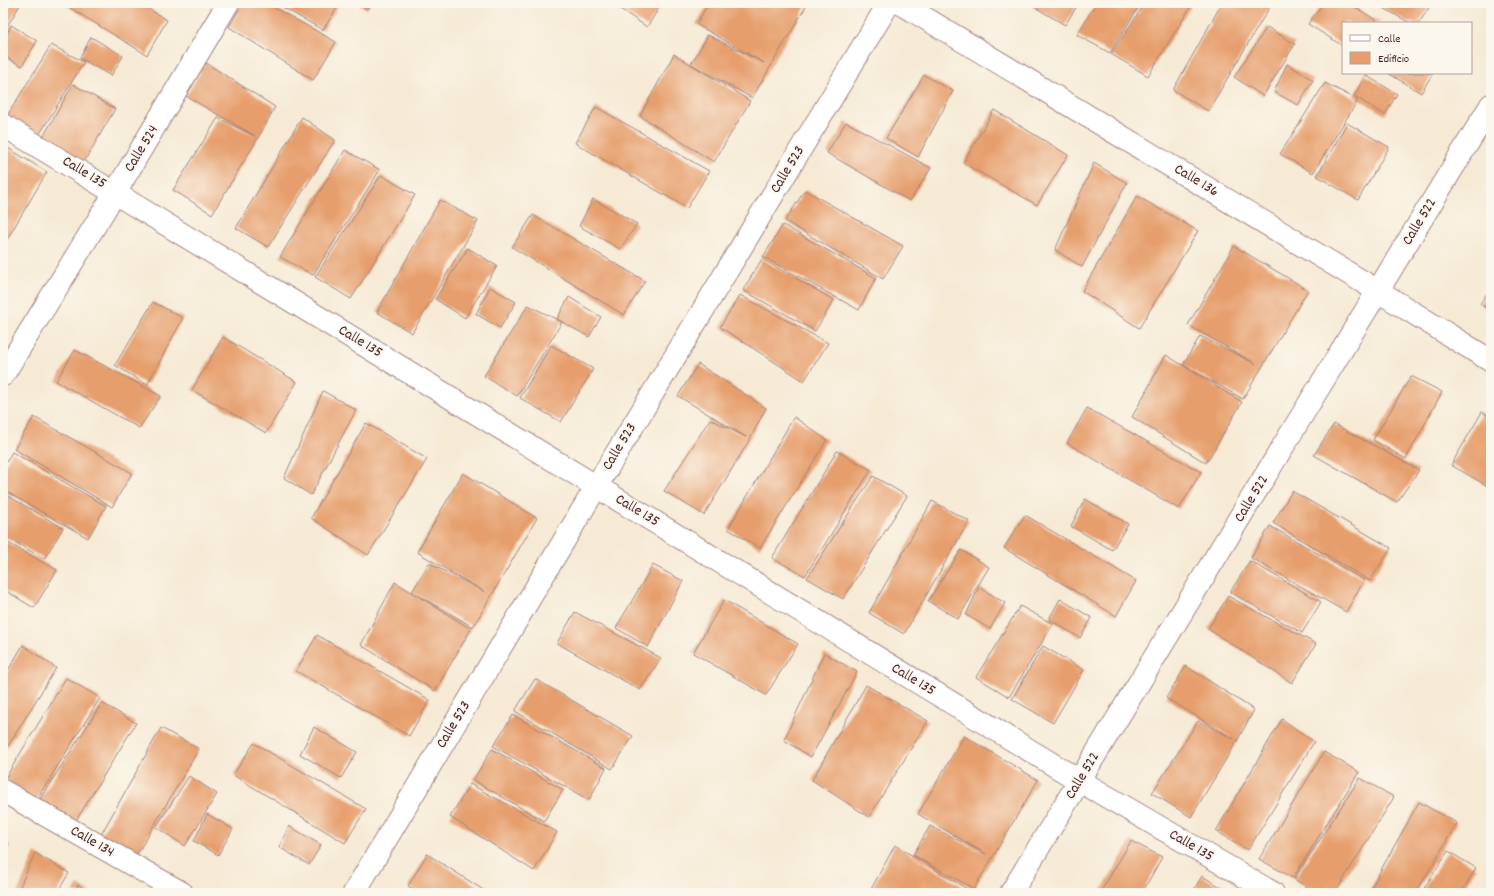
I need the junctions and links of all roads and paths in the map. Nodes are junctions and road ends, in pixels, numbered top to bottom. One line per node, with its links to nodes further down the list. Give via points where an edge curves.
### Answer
1 (228, 3): 6 (street, Calle 524)
2 (889, 3): 10 (street, Calle 523)
3 (900, 3): 7 (street, Calle 136)
4 (1491, 105): 7 (street, Calle 522)
5 (3, 125): 6 (street, Calle 135)
6 (115, 193): 9 (street, Calle 524); 10 (street, Calle 135)
7 (1378, 291): 8 (street, Calle 136); 11 (street, Calle 522)
8 (1491, 361)
9 (3, 375)
10 (596, 487): 11 (street, Calle 135); 14 (street, Calle 523)
11 (1080, 781): 15 (street, Calle 522); 16 (street, Calle 135)
12 (3, 791): 13 (street, Calle 134)
13 (182, 893)
14 (354, 893)
15 (1011, 893)
16 (1273, 893)

